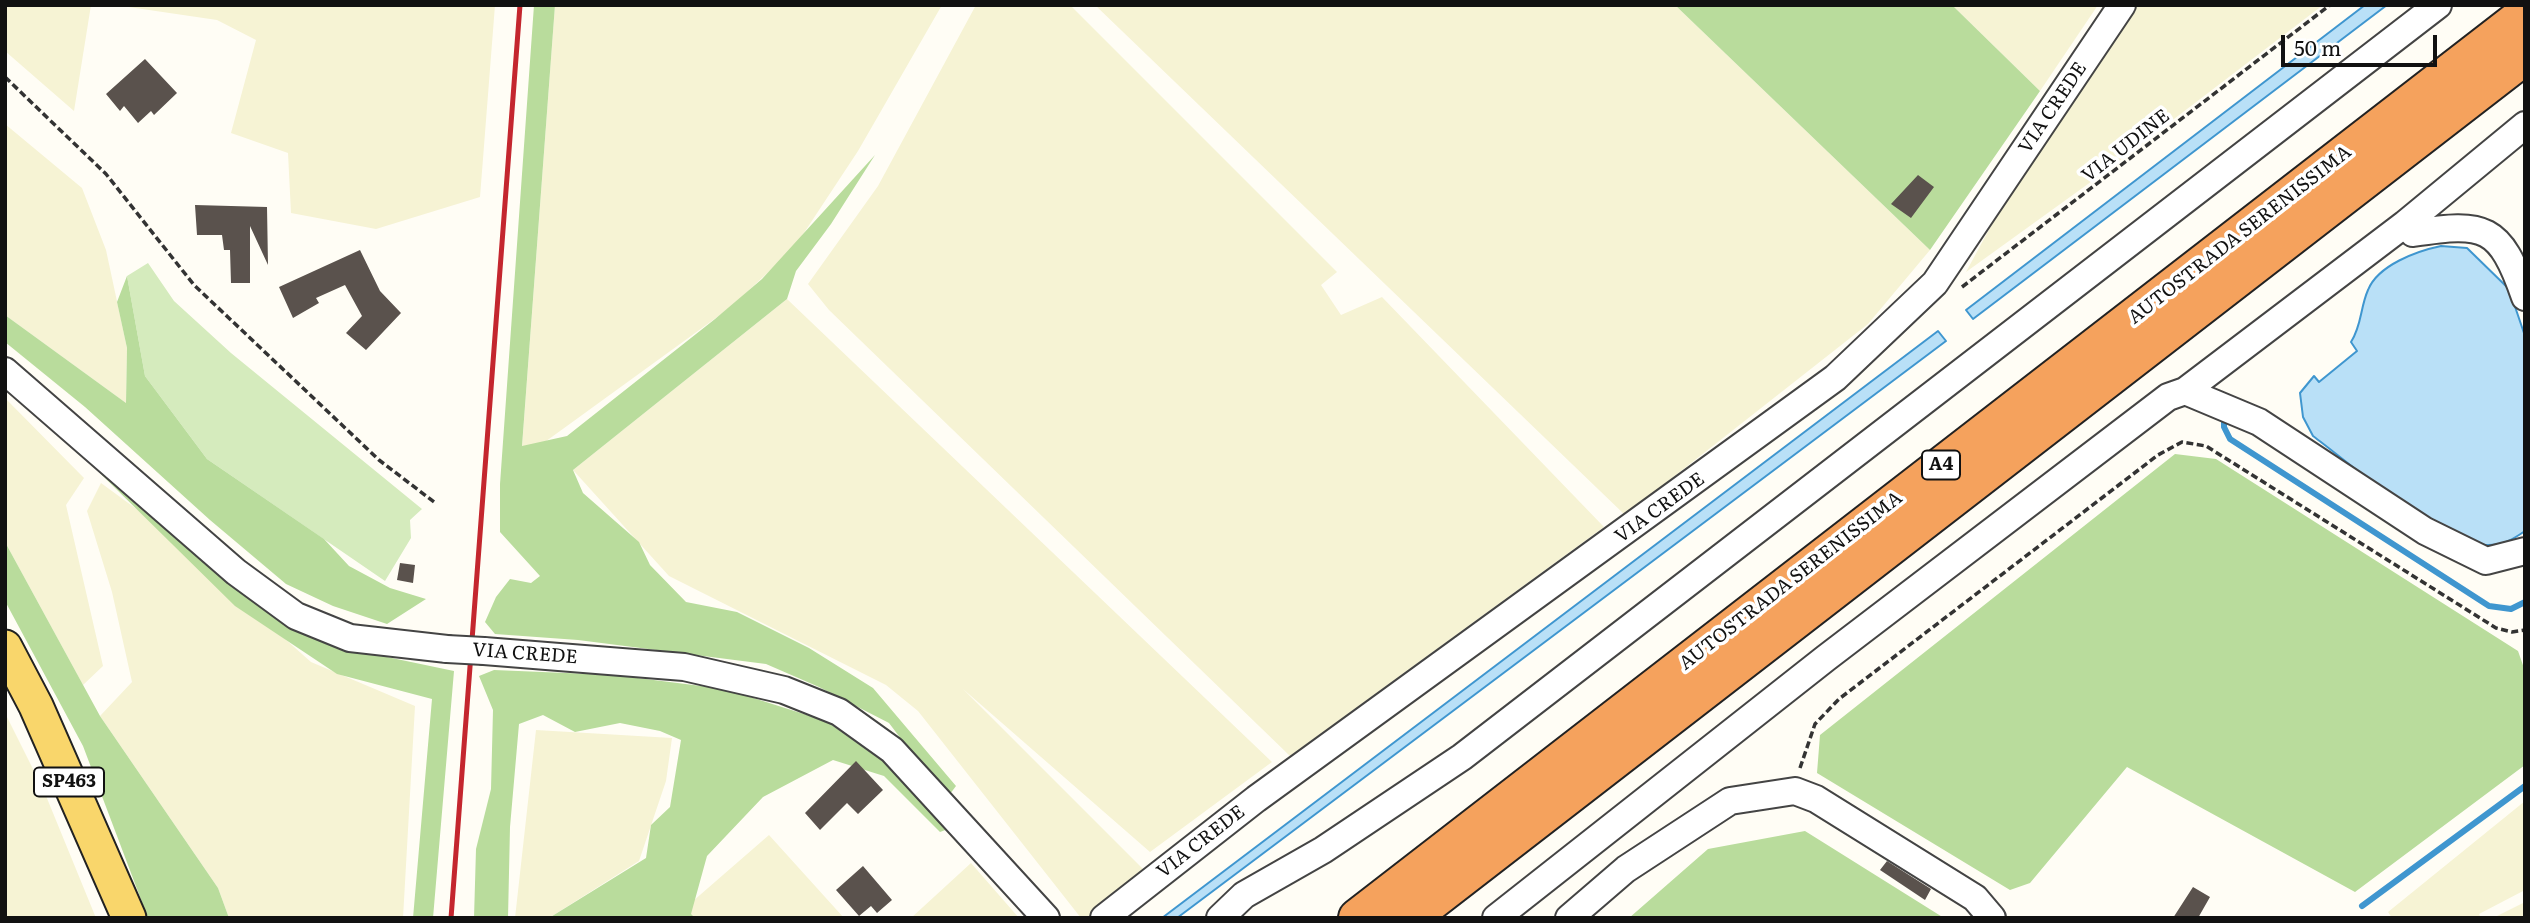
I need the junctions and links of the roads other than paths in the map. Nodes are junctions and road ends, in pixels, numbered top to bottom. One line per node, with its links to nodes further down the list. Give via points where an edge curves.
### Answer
1 (2122, 5): 14 (street, VIA CREDE, via 1935,283 1835,379 1256,799)
2 (2438, 5): 15 (street, via 1462,757 1323,850 1244,895)
3 (2525, 15): 16 (highway, AUTOSTRADA SERENISSIMA / A4)
4 (2525, 55): 17 (highway, AUTOSTRADA SERENISSIMA / A4)
5 (2525, 125): 6 (street)
6 (2405, 224): 7 (street, via 2413,233 2455,227 2498,239); 9 (street)
7 (2525, 297)
8 (5, 371): 13 (street, VIA CREDE, bridge, via 236,572 296,616 350,638 684,667 785,690 839,712 892,750)
9 (2185, 391): 10 (street, via 2259,422 2425,531 2486,561); 18 (street, via 2168,397 1903,599)
10 (2525, 551)
11 (5, 647): 12 (main road, SP463, via 36,706)
12 (129, 918)
13 (1046, 918)
14 (1104, 918)
15 (1220, 918)
16 (1358, 918)
17 (1409, 918)
18 (1496, 918)
19 (1569, 918): 20 (street, via 1626,869 1730,801 1795,791 1816,799 1975,898)
20 (1992, 918)

